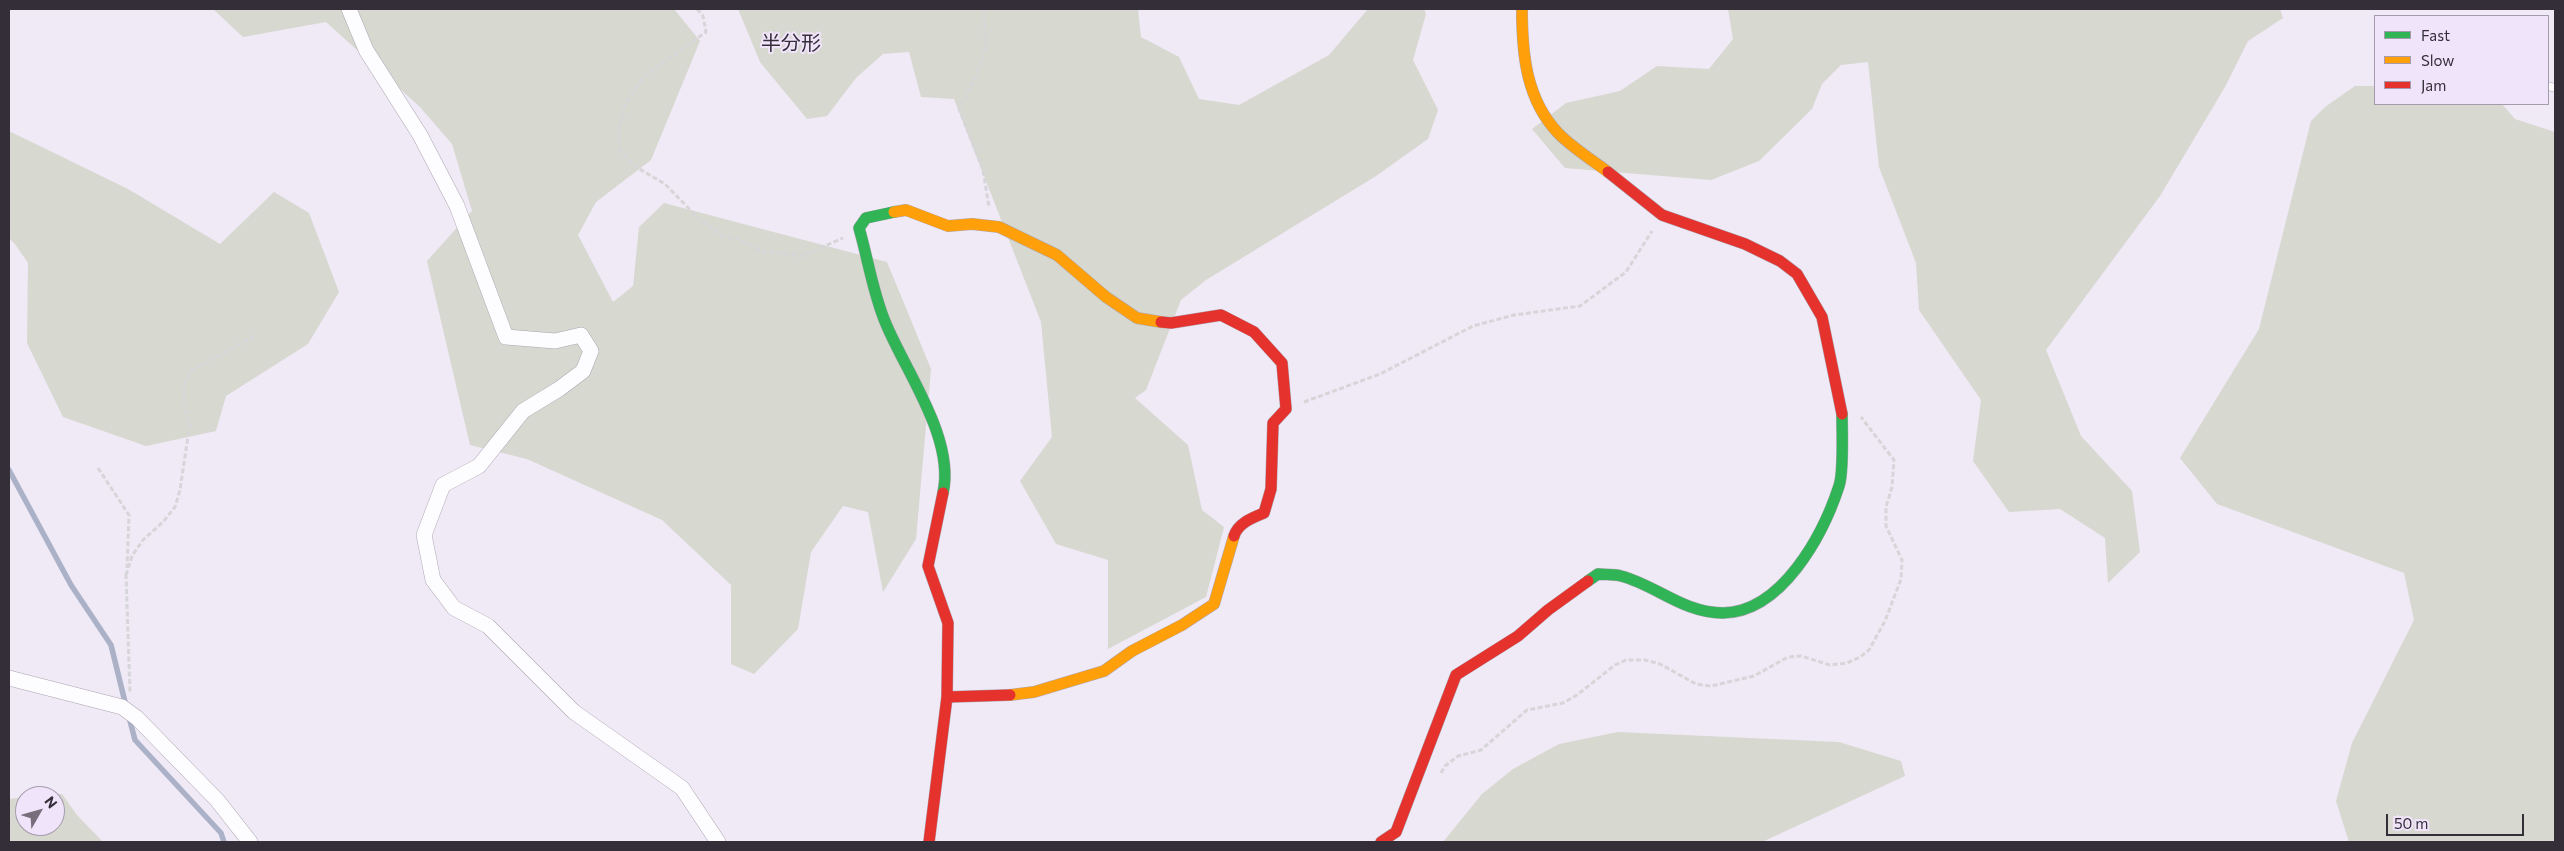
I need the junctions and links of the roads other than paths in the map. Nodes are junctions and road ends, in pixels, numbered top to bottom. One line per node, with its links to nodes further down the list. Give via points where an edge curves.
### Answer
1 (349, 9): 6 (street, via 366,50 420,135 456,206 506,337 555,341 581,335 590,351 582,371 523,411 479,466 443,485 424,536 433,580 454,608 488,626 574,712 682,788)
2 (1522, 9): 8 (street, via 1526,72 1536,102 1559,134 1662,216 1745,244 1780,261 1797,274 1822,317 1840,402 1840,484 1818,534 1792,576 1758,605 1724,613 1691,608 1621,576 1598,574 1518,636 1456,674 1396,832)
3 (9, 678): 5 (street, via 122,707 137,718 217,800)
4 (947, 697): 4 (street, via 948,622 928,566 947,477 941,440 885,322 859,228 866,218 906,210 948,226 999,227 1057,255 1137,318 1171,323 1221,315 1254,332 1282,363 1286,409 1273,423 1271,489 1264,512 1236,530 1214,604 1104,670 1034,692 1009,696); 7 (street)
5 (250, 842)
6 (718, 842)
7 (929, 842)
8 (1382, 842)

